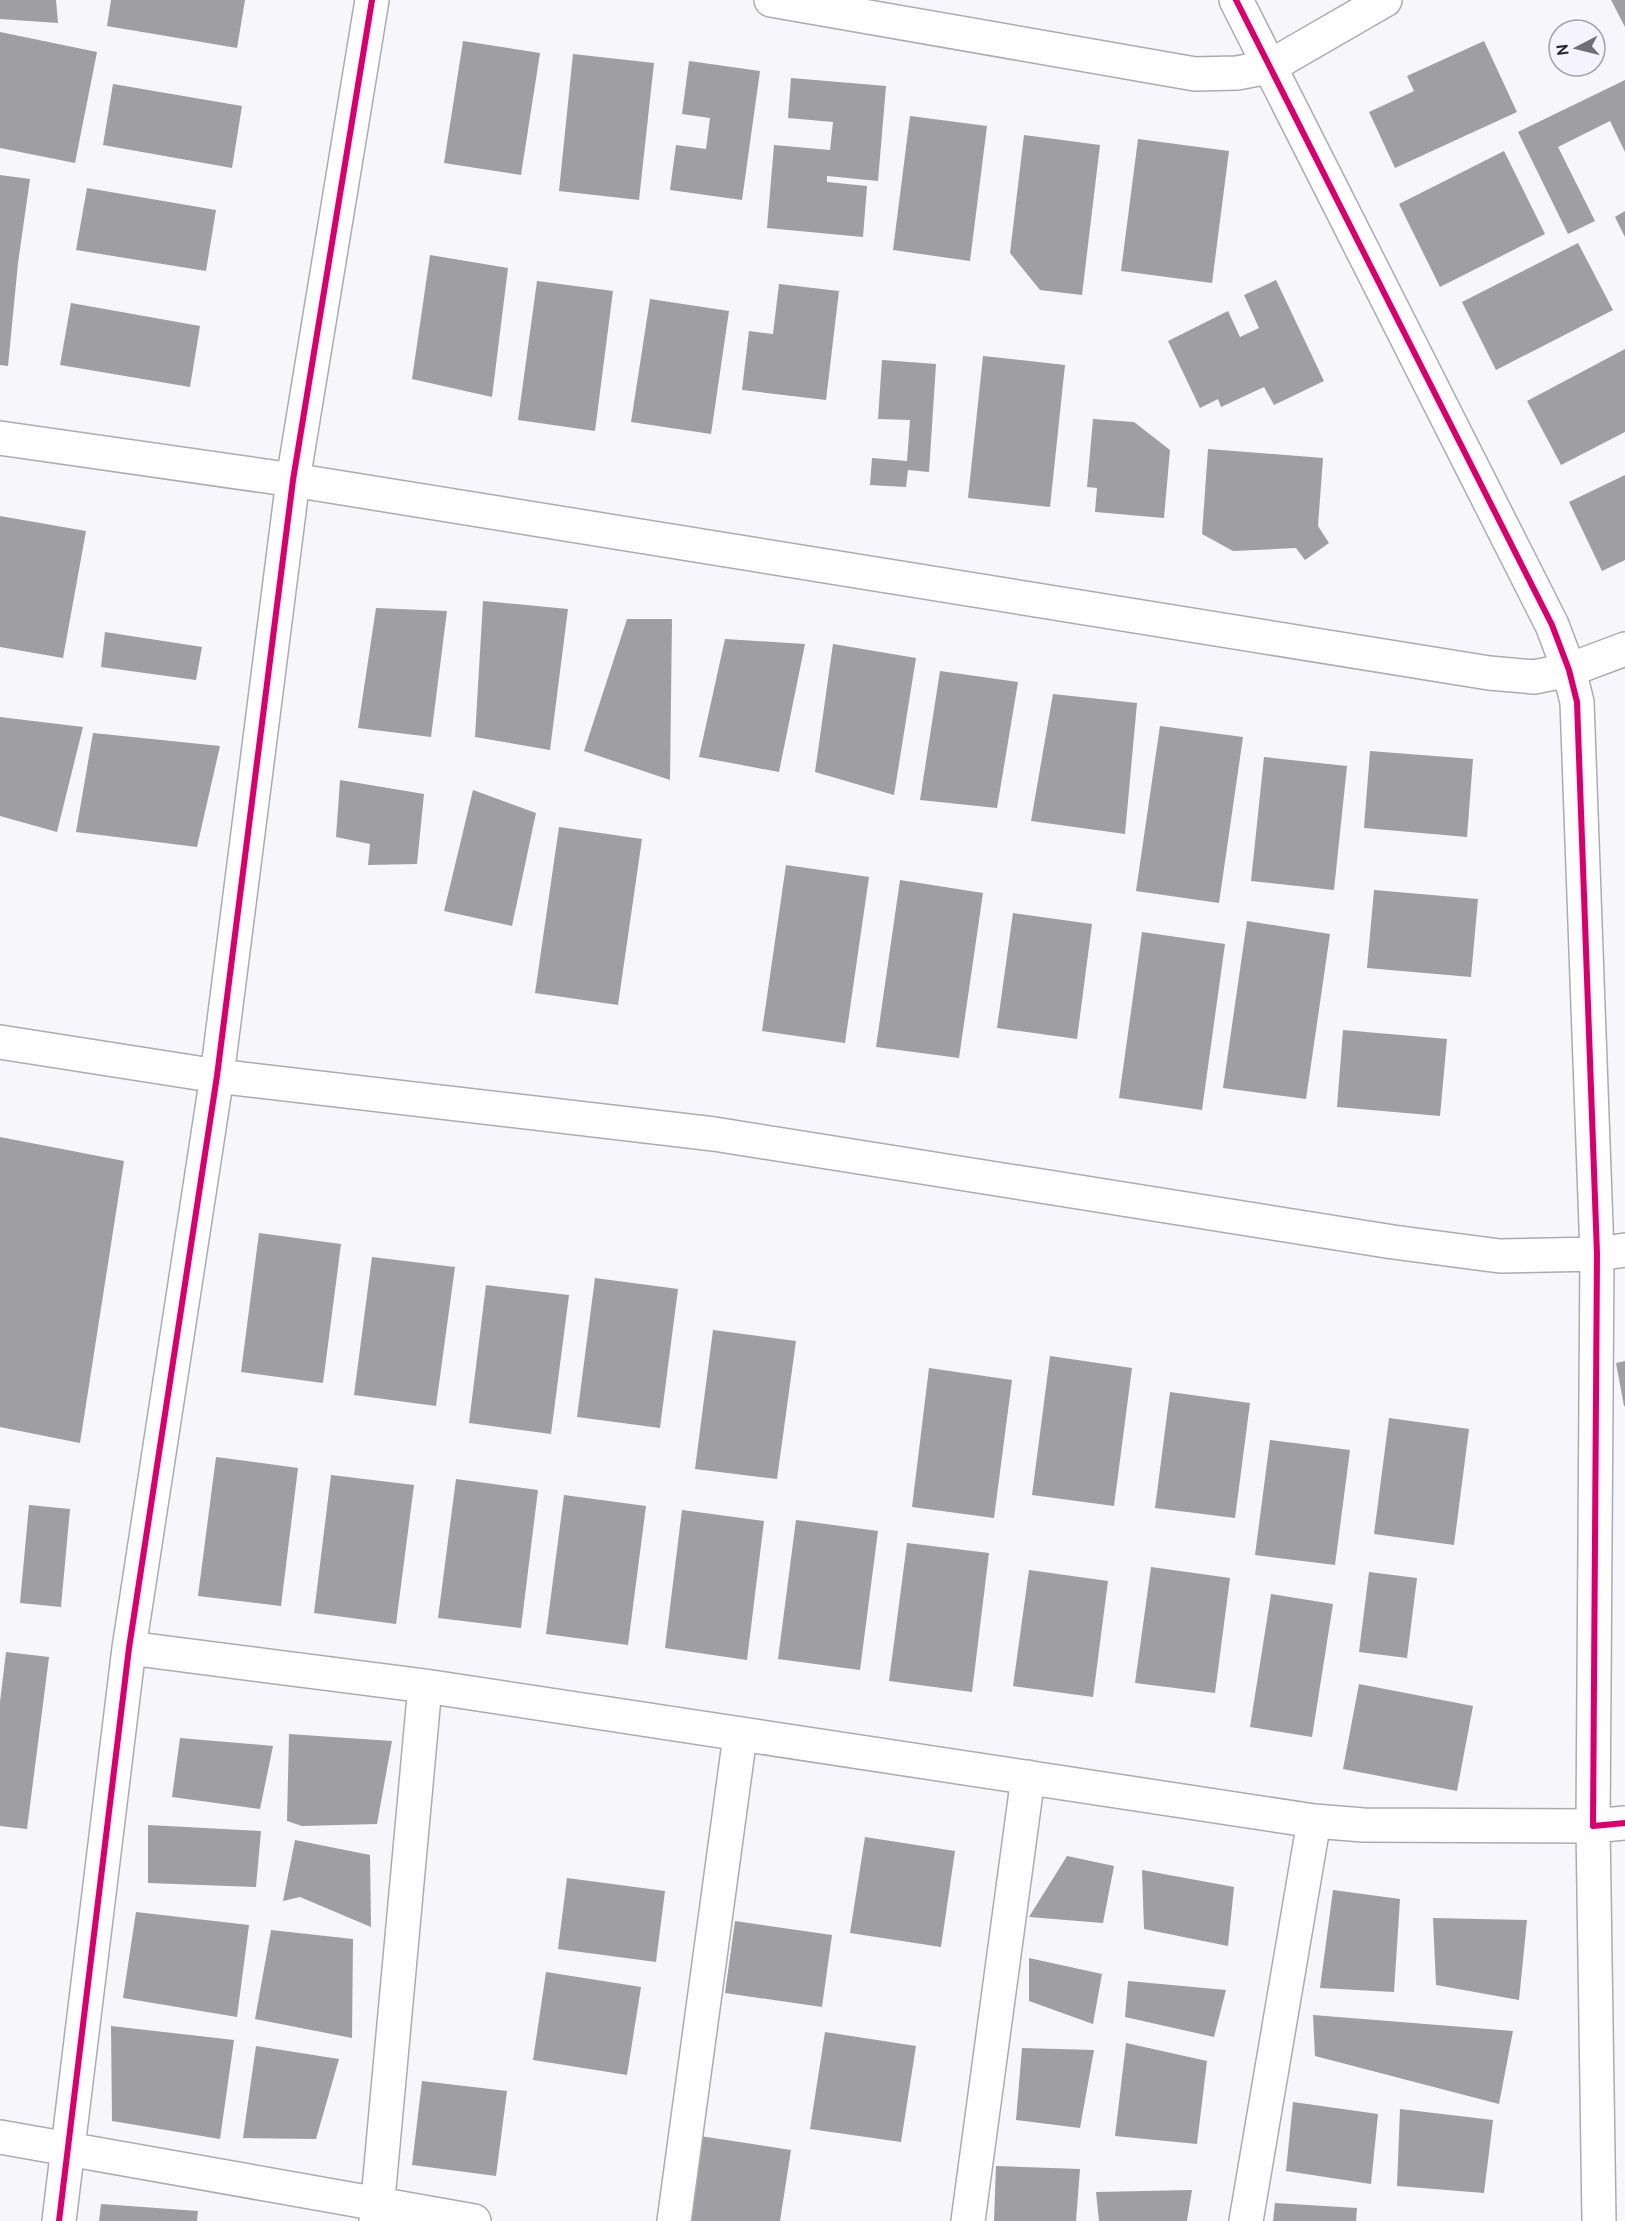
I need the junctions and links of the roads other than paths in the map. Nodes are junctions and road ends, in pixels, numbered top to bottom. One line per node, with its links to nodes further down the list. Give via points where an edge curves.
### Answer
1 (372, 0): 7 (street)
2 (771, 0): 5 (street, via 1195,74)
3 (1236, 0): 5 (street)
4 (1384, 0): 5 (street)
5 (1269, 67): 9 (street, via 1552,626)
6 (0, 438): 7 (street)
7 (292, 480): 9 (street, via 1489,673 1534,677); 11 (street)
8 (1625, 649): 9 (street)
9 (1569, 670): 12 (street, via 1576,702)
10 (0, 1042): 11 (street)
11 (217, 1076): 12 (street, via 714,1134 1488,1255); 13 (street)
12 (1611, 1252): 18 (street)
13 (129, 1648): 14 (street); 20 (street)
14 (425, 1686): 15 (street); 21 (street)
15 (740, 1736): 16 (street); 24 (street)
16 (1028, 1778): 17 (street); 25 (street)
17 (1314, 1821): 18 (street, via 1363,1825); 26 (street)
18 (1609, 1825): 27 (street)
19 (0, 2137): 20 (street)
20 (68, 2150): 21 (street); 22 (street)
21 (377, 2214): 23 (street)
22 (59, 2221)
23 (474, 2221)
24 (674, 2221)
25 (968, 2221)
26 (1246, 2221)
27 (1599, 2221)

